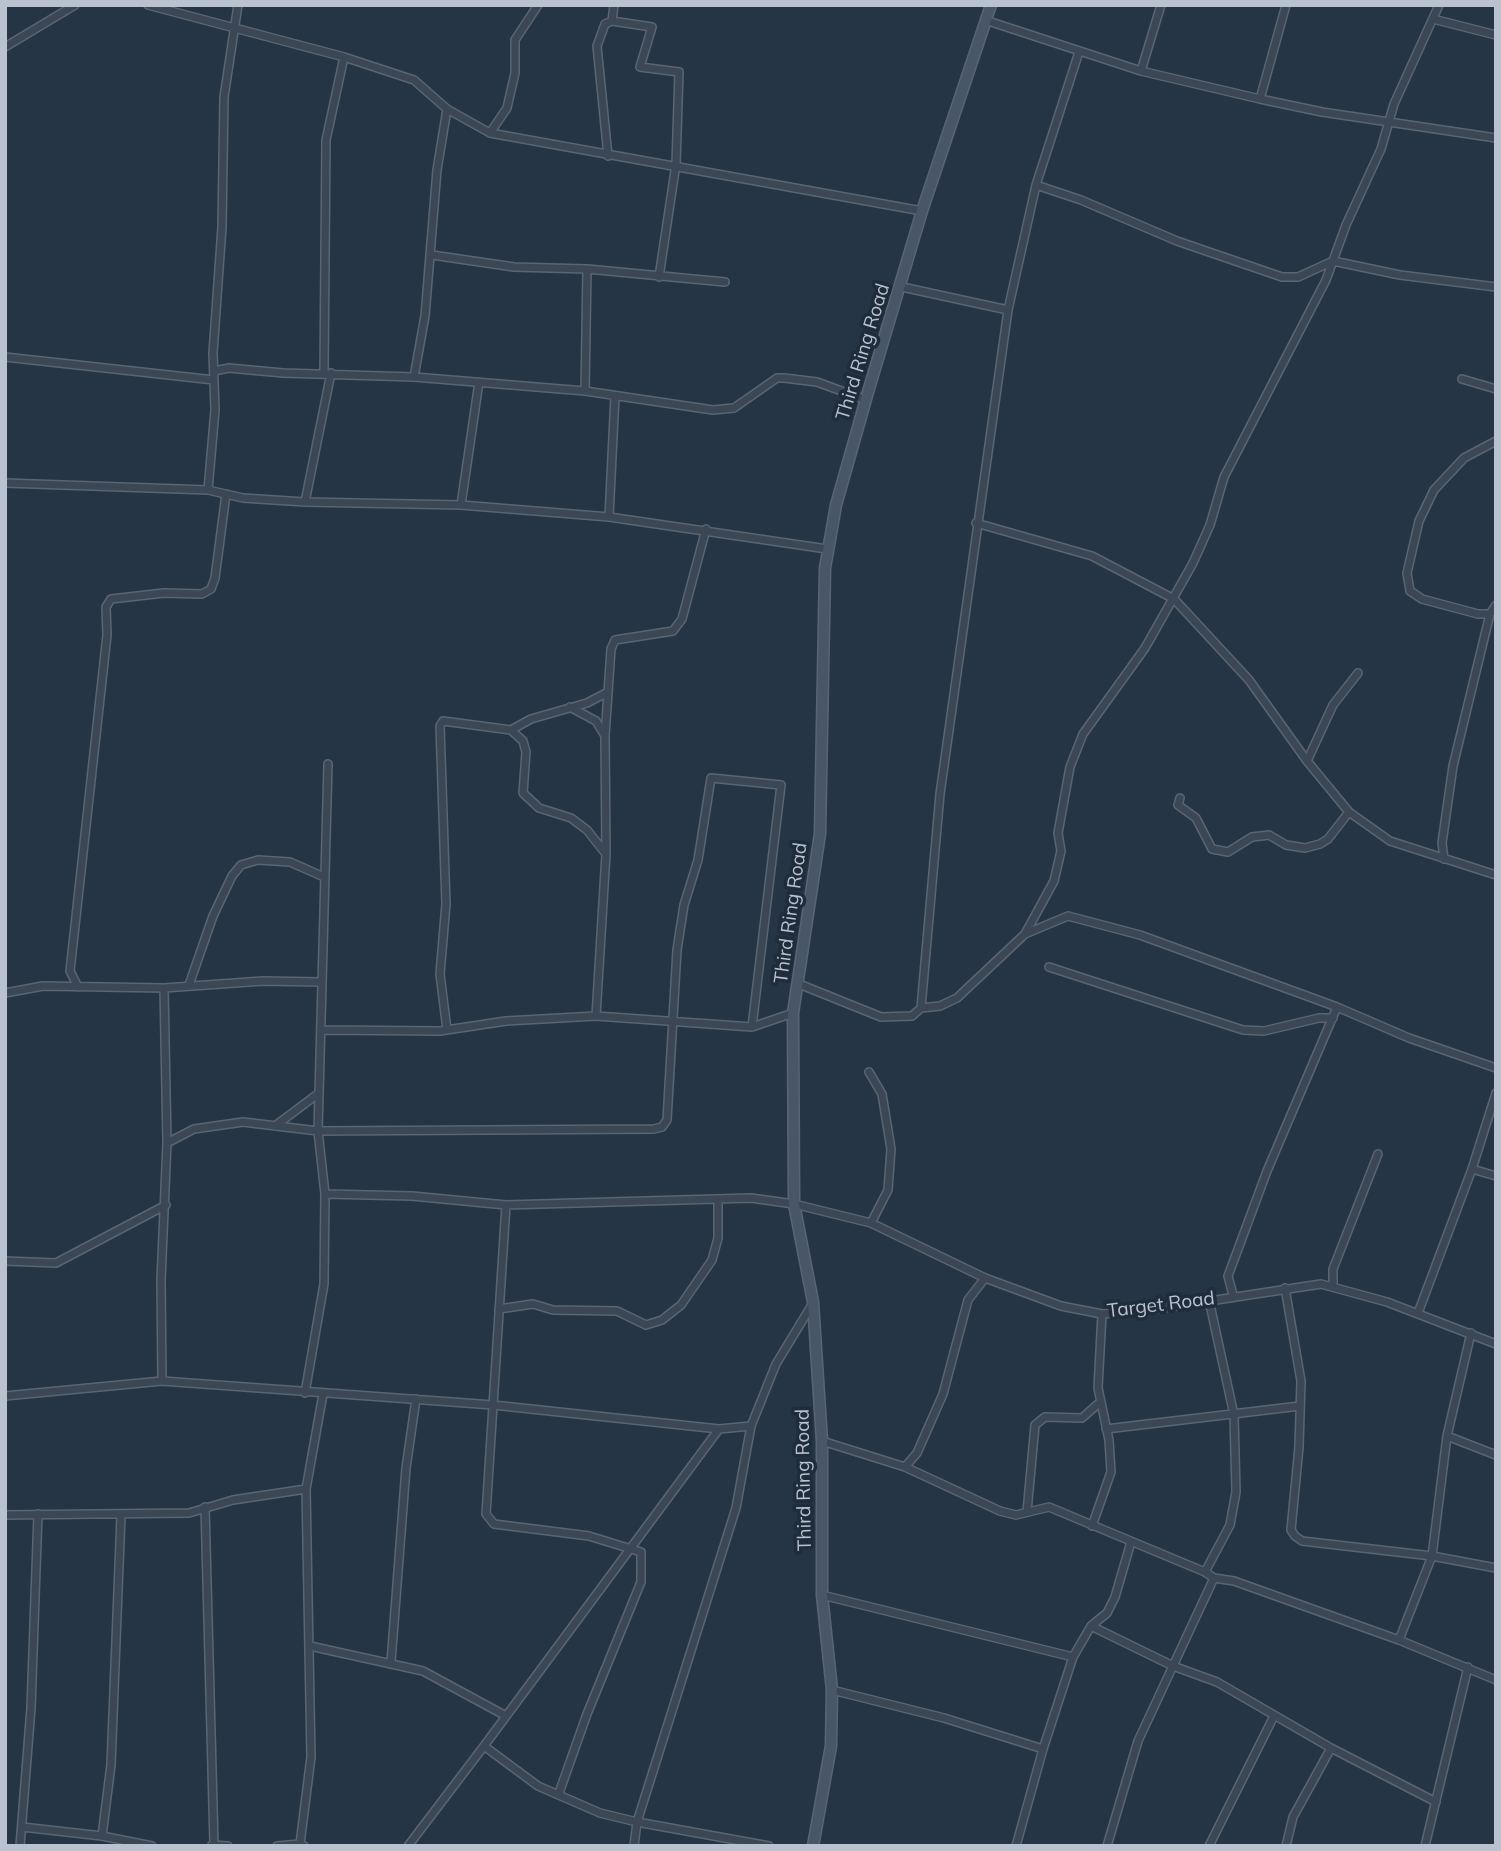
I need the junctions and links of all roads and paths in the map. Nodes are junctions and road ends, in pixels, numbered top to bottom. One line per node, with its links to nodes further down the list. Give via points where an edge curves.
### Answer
1 (75, 5): 15 (street)
2 (148, 5): 13 (street)
3 (238, 5): 13 (street)
4 (538, 5): 22 (street, via 515,40 515,74 507,108)
5 (614, 5): 12 (street)
6 (991, 5): 11 (street, Third Ring Road)
7 (1161, 5): 18 (street)
8 (1286, 5): 19 (street)
9 (1439, 5): 10 (street)
10 (1433, 19): 14 (street); 21 (street, via 1394,104)
11 (985, 20): 16 (street); 27 (street, Third Ring Road)
12 (612, 21): 24 (street, via 605,24 597,46); 25 (street, via 652,27 640,67 679,72)
13 (235, 31): 17 (street); 38 (street, via 224,97)
14 (1496, 35)
15 (5, 47)
16 (1079, 52): 18 (street); 26 (street)
17 (344, 57): 20 (street, via 414,80); 37 (street, via 326,140)
18 (1141, 71): 19 (street)
19 (1260, 99): 21 (street)
20 (447, 109): 22 (street); 28 (street, via 437,170)
21 (1390, 124): 23 (street); 29 (street)
22 (490, 133): 24 (street)
23 (1496, 138)
24 (608, 156): 25 (street)
25 (676, 164): 27 (street); 31 (street)
26 (1036, 185): 29 (street, via 1262,272 1298,277); 35 (street)
27 (922, 211): 33 (street, Third Ring Road)
28 (432, 255): 30 (street, via 514,267); 39 (street)
29 (1333, 261): 34 (street); 56 (street, via 1224,477 1210,525)
30 (587, 269): 31 (street); 43 (street)
31 (659, 277): 32 (street)
32 (725, 282)
33 (902, 287): 35 (street); 45 (street, Third Ring Road)
34 (1496, 287)
35 (1009, 310): 53 (street)
36 (5, 357): 38 (street)
37 (328, 373): 38 (street, via 229,368); 39 (street); 50 (street)
38 (214, 376): 48 (street)
39 (414, 377): 41 (street)
40 (1462, 379): 42 (street)
41 (479, 382): 43 (street); 51 (street)
42 (1496, 389)
43 (585, 391): 44 (street)
44 (615, 396): 45 (street, via 713,410 734,408 777,378 784,378 817,382); 52 (street)
45 (866, 400): 55 (street, Third Ring Road)
46 (1496, 441): 58 (street, via 1464,458 1434,490 1419,521 1407,573 1410,591 1422,598)
47 (5, 483): 48 (street)
48 (208, 490): 49 (street)
49 (226, 494): 50 (street); 77 (street, via 211,589 202,594 164,593 107,602 70,971)
50 (305, 502): 51 (street)
51 (461, 505): 52 (street)
52 (609, 517): 54 (street)
53 (976, 523): 56 (street, via 1092,556); 81 (street, via 940,794)
54 (706, 529): 55 (street); 60 (street, via 682,619 674,631 615,640)
55 (827, 549): 75 (street, Third Ring Road, via 820,834)
56 (1174, 599): 64 (street, via 1249,680); 72 (street, via 1083,734 1070,767 1054,881)
57 (1496, 605): 58 (street)
58 (1490, 614): 69 (street, via 1454,766 1442,843)
59 (1358, 673): 64 (street, via 1333,705)
60 (608, 692): 61 (street); 63 (street)
61 (570, 707): 62 (street); 63 (street, via 596,721)
62 (511, 730): 68 (street, via 523,741 526,752 523,793 540,808 571,818); 88 (street, via 447,721 440,726 446,904 440,974)
63 (605, 736): 68 (street)
64 (1307, 761): 67 (street)
65 (328, 764): 71 (street)
66 (1180, 798): 67 (street, via 1178,806 1196,817 1212,849 1228,852 1252,837 1269,835 1286,845 1305,848 1320,844)
67 (1349, 812): 69 (street, via 1390,841)
68 (606, 854): 83 (street)
69 (1444, 859): 70 (street)
70 (1496, 875)
71 (324, 877): 74 (street); 76 (street, via 290,862 258,860 241,865 213,916)
72 (1025, 934): 80 (street, via 1068,916 1102,923); 81 (street, via 957,998)
73 (1049, 967): 84 (street, via 1243,1030 1286,1028)
74 (321, 982): 76 (street); 87 (street)
75 (799, 984): 81 (street, via 881,1017 912,1016); 82 (street, Third Ring Road)
76 (189, 985): 78 (street)
77 (78, 987): 78 (street); 79 (street, via 43,986)
78 (164, 988): 95 (street)
79 (5, 993)
80 (1337, 1007): 84 (street); 89 (street)
81 (921, 1008)
82 (793, 1013): 86 (street); 101 (street, Third Ring Road)
83 (596, 1016): 85 (street); 88 (street)
84 (1333, 1018): 109 (street, via 1227,1276)
85 (674, 1022): 86 (street); 86 (street, via 682,916 698,860 711,779 780,785); 94 (street, via 667,1120 654,1129)
86 (752, 1027)
87 (322, 1030): 88 (street); 91 (street)
88 (447, 1030)
89 (1496, 1068)
90 (869, 1072): 104 (street, via 882,1094 891,1149 888,1190)
91 (319, 1093): 93 (street); 94 (street)
92 (1496, 1093): 97 (street)
93 (275, 1126): 94 (street); 95 (street, via 243,1122 202,1127)
94 (318, 1130): 99 (street)
95 (167, 1143): 102 (street)
96 (1378, 1154): 107 (street, via 1333,1269)
97 (1472, 1169): 98 (street); 113 (street)
98 (1496, 1176)
99 (325, 1194): 103 (street, Target Road); 118 (street, via 324,1284)
100 (718, 1199): 101 (street, Target Road); 103 (street, Target Road); 112 (street, via 718,1238 712,1260 681,1305 662,1320 646,1325 617,1311 553,1310 533,1304)
101 (794, 1204): 104 (street, Target Road); 111 (street, Third Ring Road)
102 (166, 1205): 105 (street, via 56,1263); 117 (street)
103 (506, 1205): 112 (street)
104 (871, 1223): 106 (street, Target Road)
105 (5, 1261)
106 (985, 1278): 114 (street, Target Road, via 1029,1297); 132 (street, via 968,1300 943,1394 917,1453)
107 (1333, 1285): 108 (street, Target Road); 113 (street, Target Road)
108 (1285, 1288): 109 (street, Target Road); 124 (street, via 1297,1351)
109 (1233, 1295): 110 (street, Target Road)
110 (1209, 1300): 114 (street, Target Road); 125 (street)
111 (813, 1302): 126 (street, via 776,1364); 130 (street, Third Ring Road)
112 (499, 1309): 123 (street)
113 (1418, 1313): 115 (street, Target Road)
114 (1102, 1314): 122 (street)
115 (1471, 1334): 116 (street, Target Road); 129 (street)
116 (1496, 1344)
117 (162, 1381): 118 (street); 120 (street)
118 (305, 1393): 119 (street)
119 (323, 1394): 121 (street); 133 (street)
120 (5, 1396)
121 (416, 1399): 123 (street); 151 (street)
122 (1099, 1403): 128 (street); 135 (street, via 1082,1418 1045,1417 1035,1425)
123 (493, 1405): 127 (street); 141 (street, via 489,1520)
124 (1300, 1406): 125 (street); 142 (street, via 1295,1536 1302,1541)
125 (1234, 1415): 128 (street); 144 (street, via 1236,1492 1230,1525)
126 (751, 1426): 127 (street); 163 (street, via 736,1508)
127 (719, 1429): 141 (street)
128 (1106, 1429): 139 (street, via 1111,1472)
129 (1447, 1436): 131 (street); 142 (street)
130 (822, 1441): 132 (street); 146 (street, Third Ring Road)
131 (1496, 1455)
132 (905, 1467): 135 (street, via 1000,1511)
133 (306, 1489): 134 (street); 149 (street)
134 (205, 1507): 138 (street, via 189,1513); 166 (street)
135 (1027, 1513): 139 (street, via 1049,1507)
136 (38, 1514): 137 (street); 138 (street); 164 (street, via 32,1708)
137 (5, 1515)
138 (121, 1516): 165 (street, via 111,1765)
139 (1092, 1525): 140 (street)
140 (1131, 1542): 144 (street); 147 (street, via 1115,1597 1107,1613)
141 (631, 1547): 156 (street); 161 (street, via 640,1552 641,1582)
142 (1432, 1556): 143 (street); 148 (street)
143 (1496, 1568)
144 (1205, 1572): 145 (street)
145 (1214, 1578): 148 (street, via 1234,1581); 152 (street)
146 (822, 1595): 150 (street); 155 (street, Third Ring Road)
147 (1091, 1626): 150 (street); 152 (street)
148 (1399, 1640): 153 (street)
149 (310, 1646): 151 (street); 167 (street, via 311,1757)
150 (1073, 1657): 160 (street)
151 (391, 1662): 156 (street, via 423,1671)
152 (1173, 1666): 157 (street, via 1217,1682); 177 (street, via 1138,1741)
153 (1468, 1668): 154 (street); 162 (street)
154 (1496, 1680)
155 (832, 1690): 160 (street); 175 (street, Third Ring Road, via 831,1746)
156 (506, 1716): 158 (street)
157 (1274, 1716): 159 (street); 178 (street)
158 (484, 1746): 161 (street, via 538,1786); 172 (street)
159 (1331, 1748): 162 (street); 179 (street, via 1293,1817)
160 (1042, 1749): 176 (street)
161 (559, 1793): 163 (street, via 600,1812)
162 (1436, 1802): 180 (street)
163 (637, 1822): 173 (street); 174 (street)
164 (22, 1827): 165 (street); 168 (street)
165 (102, 1836): 169 (street)
166 (213, 1845): 170 (street)
167 (302, 1845): 171 (street)
168 (20, 1846)
169 (152, 1846)
170 (228, 1846)
171 (277, 1846)
172 (408, 1846)
173 (634, 1846)
174 (769, 1846)
175 (813, 1846)
176 (1016, 1846)
177 (1107, 1846)
178 (1209, 1846)
179 (1286, 1846)
180 (1425, 1846)

